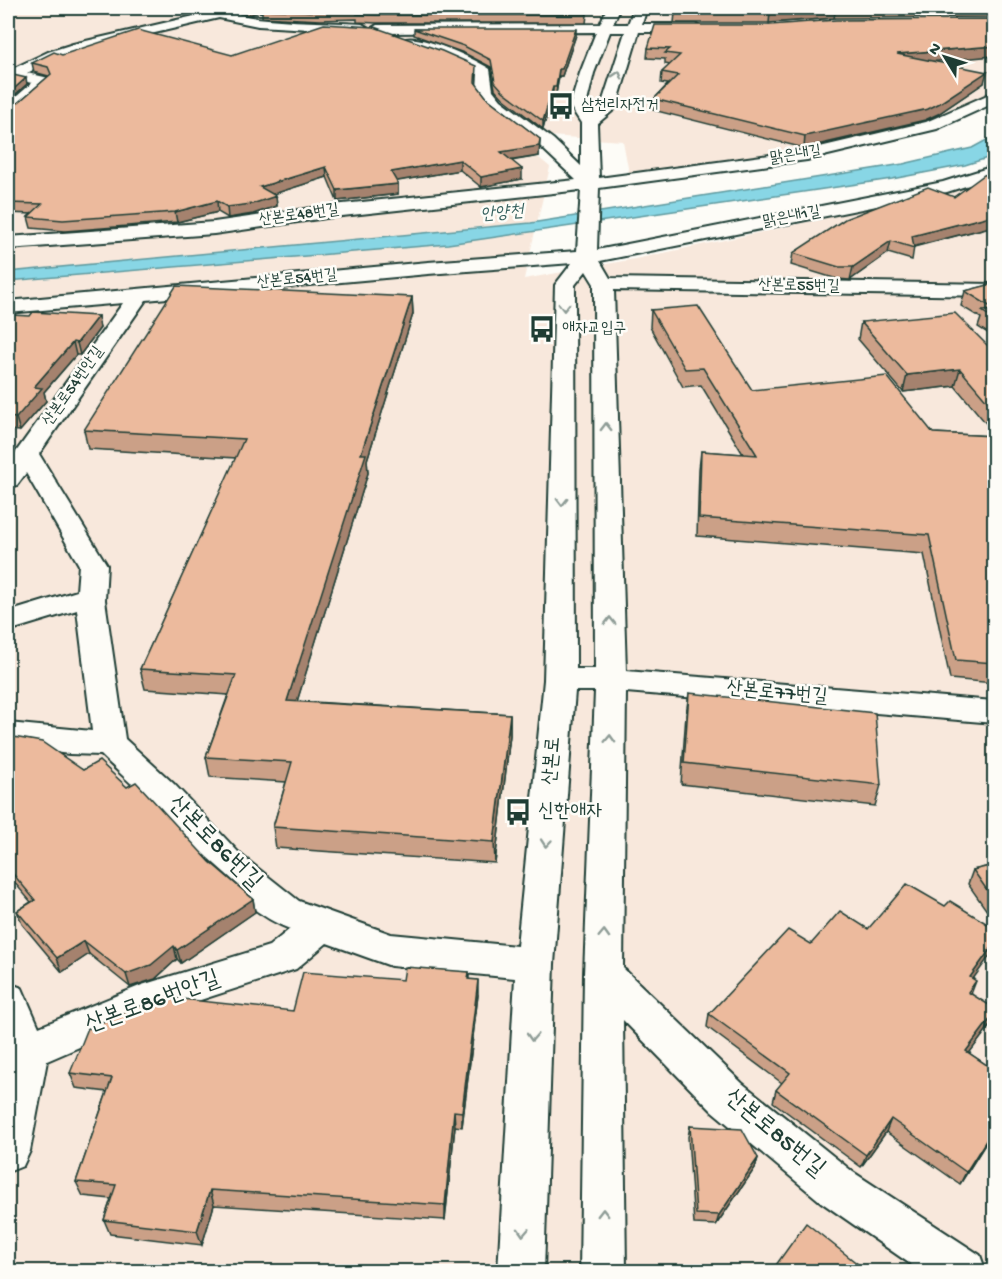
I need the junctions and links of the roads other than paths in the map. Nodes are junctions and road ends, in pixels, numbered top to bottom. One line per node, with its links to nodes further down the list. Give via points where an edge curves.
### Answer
1 (613, 8): 9 (street)
2 (640, 8): 6 (street)
3 (270, 10): 5 (street)
4 (213, 11): 5 (street); 11 (street, via 53,55 12,75 44,81)
5 (239, 18): 8 (street)
6 (634, 28): 7 (street); 9 (street); 12 (street, one-way to 6, via 608,108)
7 (704, 28)
8 (377, 29): 9 (street); 14 (street, via 464,59 485,72 485,90 495,103 547,143)
9 (605, 29): 12 (street, via 578,106)
10 (994, 98): 14 (street, 맑은내길, via 931,126 807,155)
11 (8, 112)
12 (589, 123): 14 (street)
13 (994, 171): 16 (street, 맑은내1길, via 947,187)
14 (590, 188): 15 (street, 산본로48번길, via 333,211 214,228); 16 (street)
15 (8, 243)
16 (587, 253): 17 (street); 19 (street, 산본로54번길); 25 (street, 산본로, one-way to 25, via 565,285)
17 (604, 284): 18 (street, 산본로55번길); 26 (street, one-way to 17)
18 (994, 290)
19 (140, 294): 20 (street, 산본로54번길); 21 (street, 산본로54번안길)
20 (8, 307)
21 (25, 456): 22 (street, 산본로54번안길); 23 (street, via 93,565)
22 (8, 480)
23 (91, 596): 24 (street); 29 (street)
24 (8, 622)
25 (560, 680): 26 (street, 산본로77번길); 31 (street, 산본로, one-way to 31)
26 (611, 680): 27 (street, 산본로77번길); 32 (street, one-way to 26)
27 (994, 712)
28 (8, 735): 29 (street)
29 (109, 742): 30 (street, 산본로86번길, via 228,865 286,912)
30 (321, 925): 31 (street, 산본로86번길, via 391,950); 34 (street, 산본로86번안길, via 282,958 142,1002)
31 (535, 964): 36 (street, 산본로, one-way to 36)
32 (603, 974): 37 (street, one-way to 32); 38 (street, 산본로85번길, via 727,1097 837,1187)
33 (8, 1000): 34 (street)
34 (29, 1050): 35 (street)
35 (8, 1150)
36 (521, 1272)
37 (603, 1272)
38 (963, 1272)

